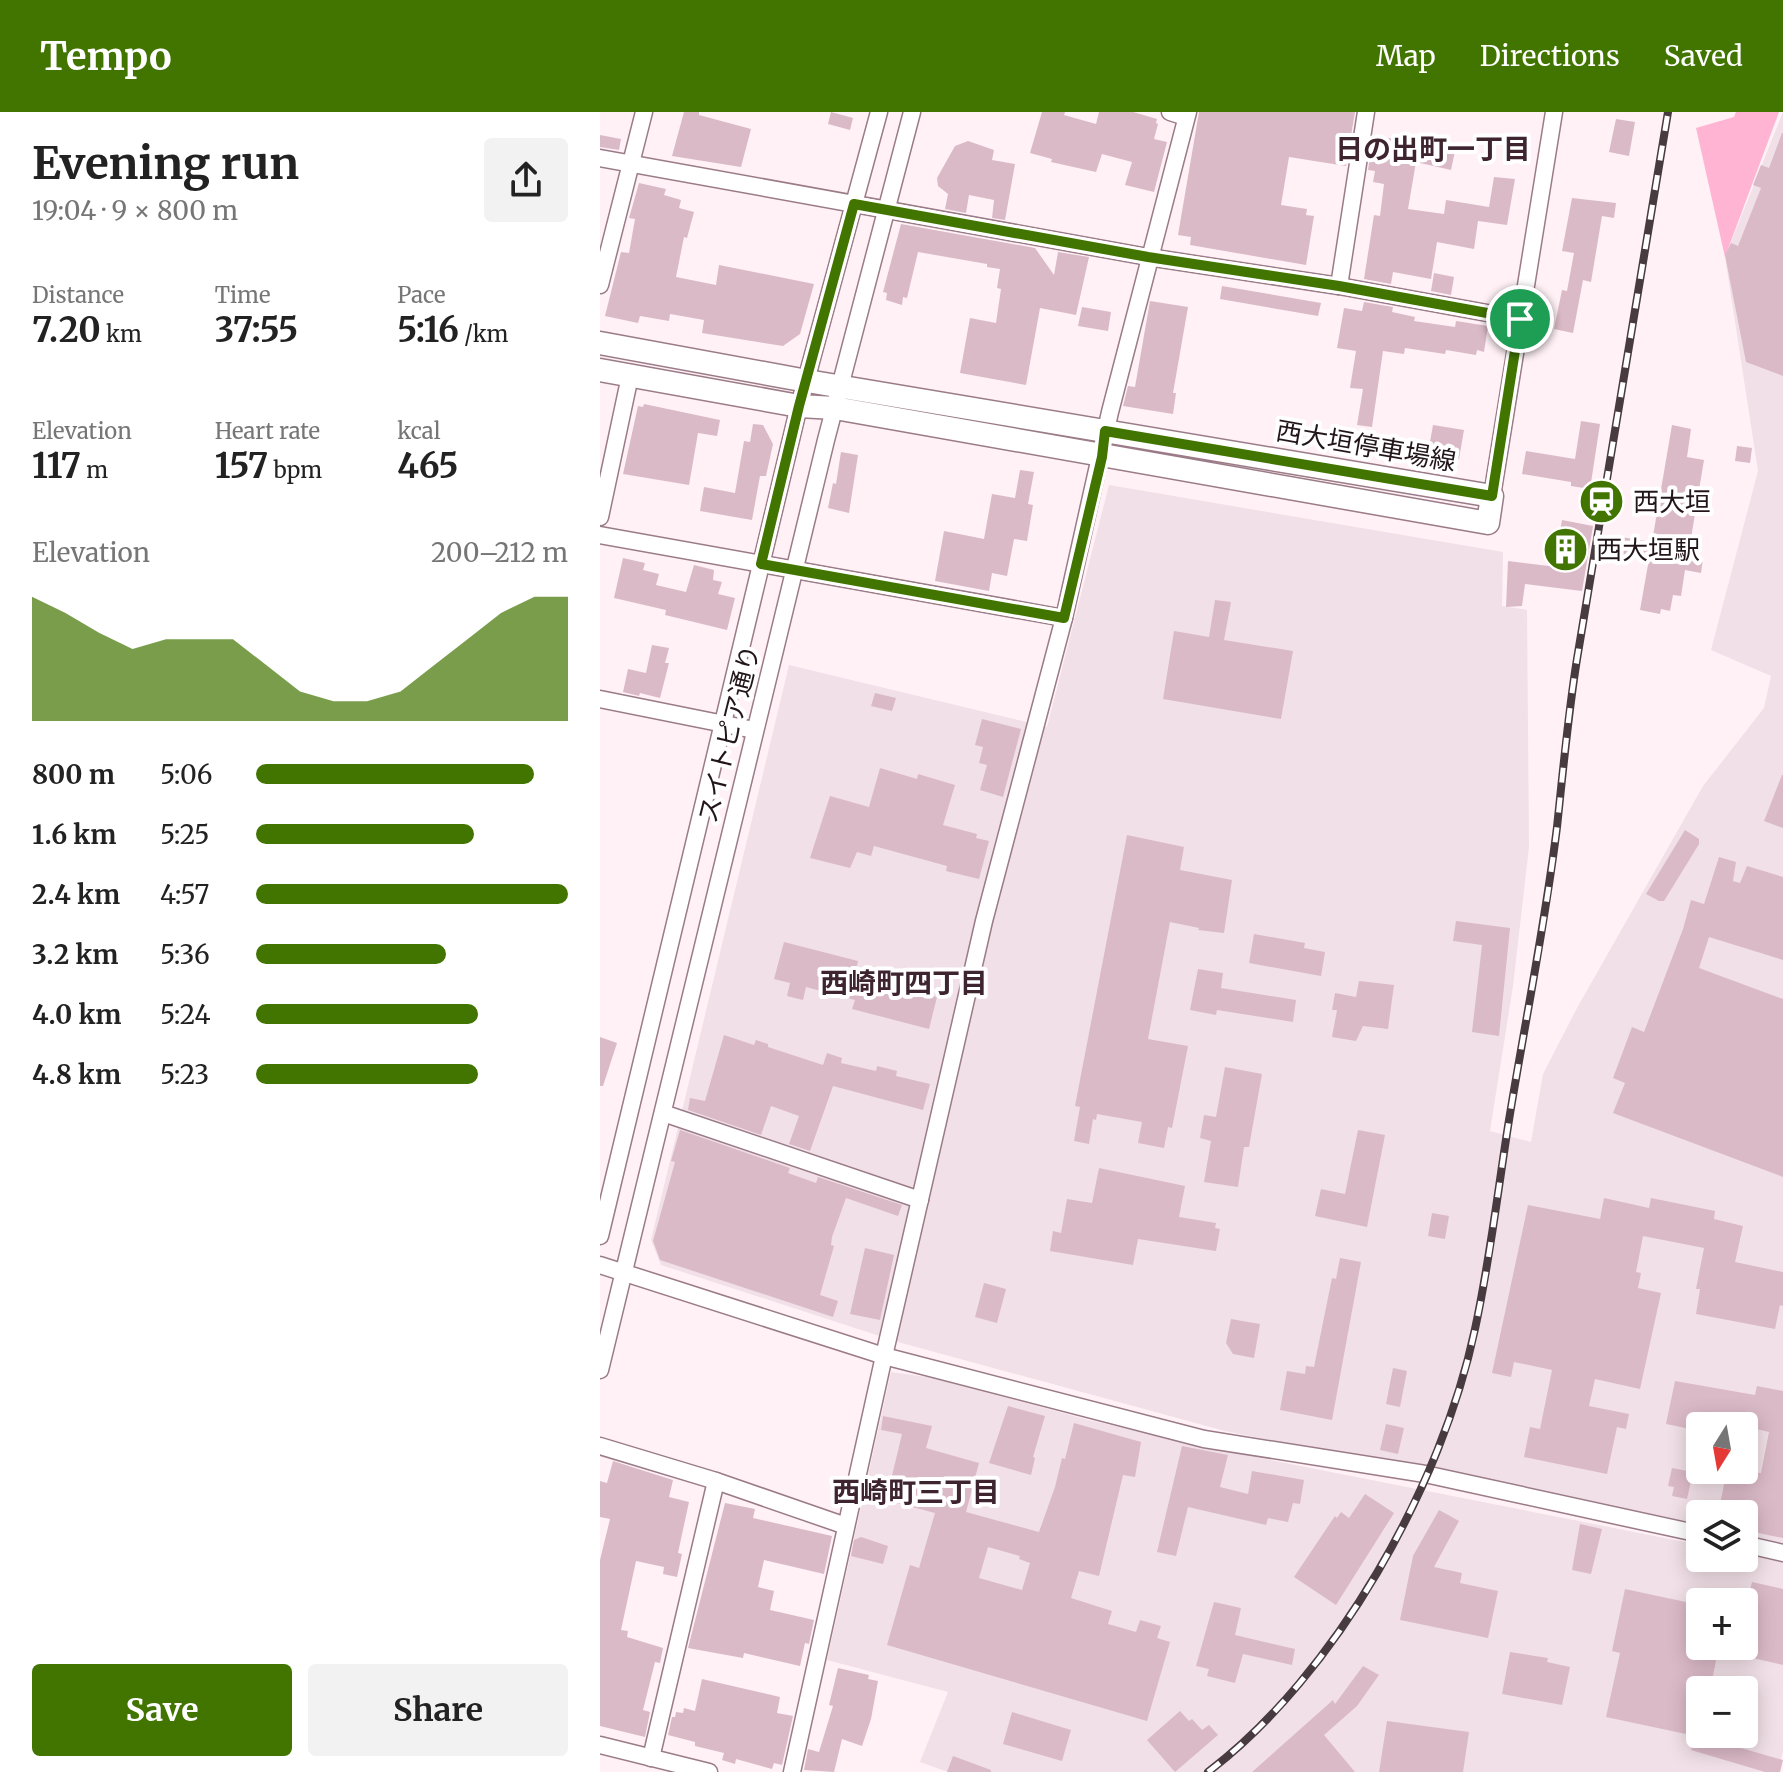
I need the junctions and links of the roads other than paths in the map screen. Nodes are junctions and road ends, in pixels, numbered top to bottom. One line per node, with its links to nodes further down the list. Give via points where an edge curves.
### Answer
1 (644, 112): 9 (street)
2 (879, 112): 10 (street)
3 (912, 112): 11 (street, スイトピア通り)
4 (1170, 112): 7 (street)
5 (1366, 112): 14 (street)
6 (1554, 112): 15 (street)
7 (1187, 114): 12 (street)
8 (600, 158): 9 (street)
9 (631, 163): 10 (street); 13 (street)
10 (854, 204): 11 (street); 19 (street)
11 (885, 210): 12 (street); 20 (street, スイトピア通り)
12 (1148, 257): 14 (street); 23 (street)
13 (600, 285)
14 (1339, 286): 15 (street)
15 (1520, 319): 25 (street)
16 (600, 343): 19 (main road, 西大垣停車場線)
17 (600, 370): 18 (main road, 西大垣停車場線)
18 (630, 376): 21 (main road, 西大垣停車場線); 26 (street)
19 (807, 381): 20 (main road, 西大垣停車場線); 21 (street)
20 (841, 385): 22 (street, スイトピア通り); 23 (main road, 西大垣停車場線)
21 (799, 406): 22 (main road, 西大垣停車場線); 28 (street)
22 (835, 408): 24 (main road, 西大垣停車場線); 29 (street, スイトピア通り)
23 (1105, 431): 24 (street); 25 (main road, 西大垣停車場線)
24 (1102, 457): 25 (main road, 西大垣停車場線, via 1488,523); 30 (street)
25 (1492, 496)
26 (600, 517)
27 (600, 535): 28 (street)
28 (761, 564): 29 (street); 32 (street)
29 (794, 570): 30 (street); 33 (street, スイトピア通り)
30 (1064, 618): 35 (street, via 984,921)
31 (600, 699): 32 (street)
32 (723, 724): 33 (street); 36 (street)
33 (754, 730): 34 (street, スイトピア通り)
34 (663, 1113): 35 (street); 38 (street, スイトピア通り)
35 (920, 1200): 39 (street)
36 (600, 1236)
37 (600, 1265): 38 (street)
38 (623, 1272): 39 (street); 40 (street, スイトピア通り)
39 (884, 1356): 43 (street); 44 (street, via 1204,1439 1425,1474)
40 (600, 1370)
41 (600, 1446): 42 (street)
42 (716, 1481): 43 (street); 48 (street)
43 (846, 1526): 50 (street)
44 (1686, 1531)
45 (1758, 1547): 46 (street)
46 (1783, 1553)
47 (600, 1745): 48 (street)
48 (651, 1758): 49 (street)
49 (709, 1772)
50 (792, 1772)

